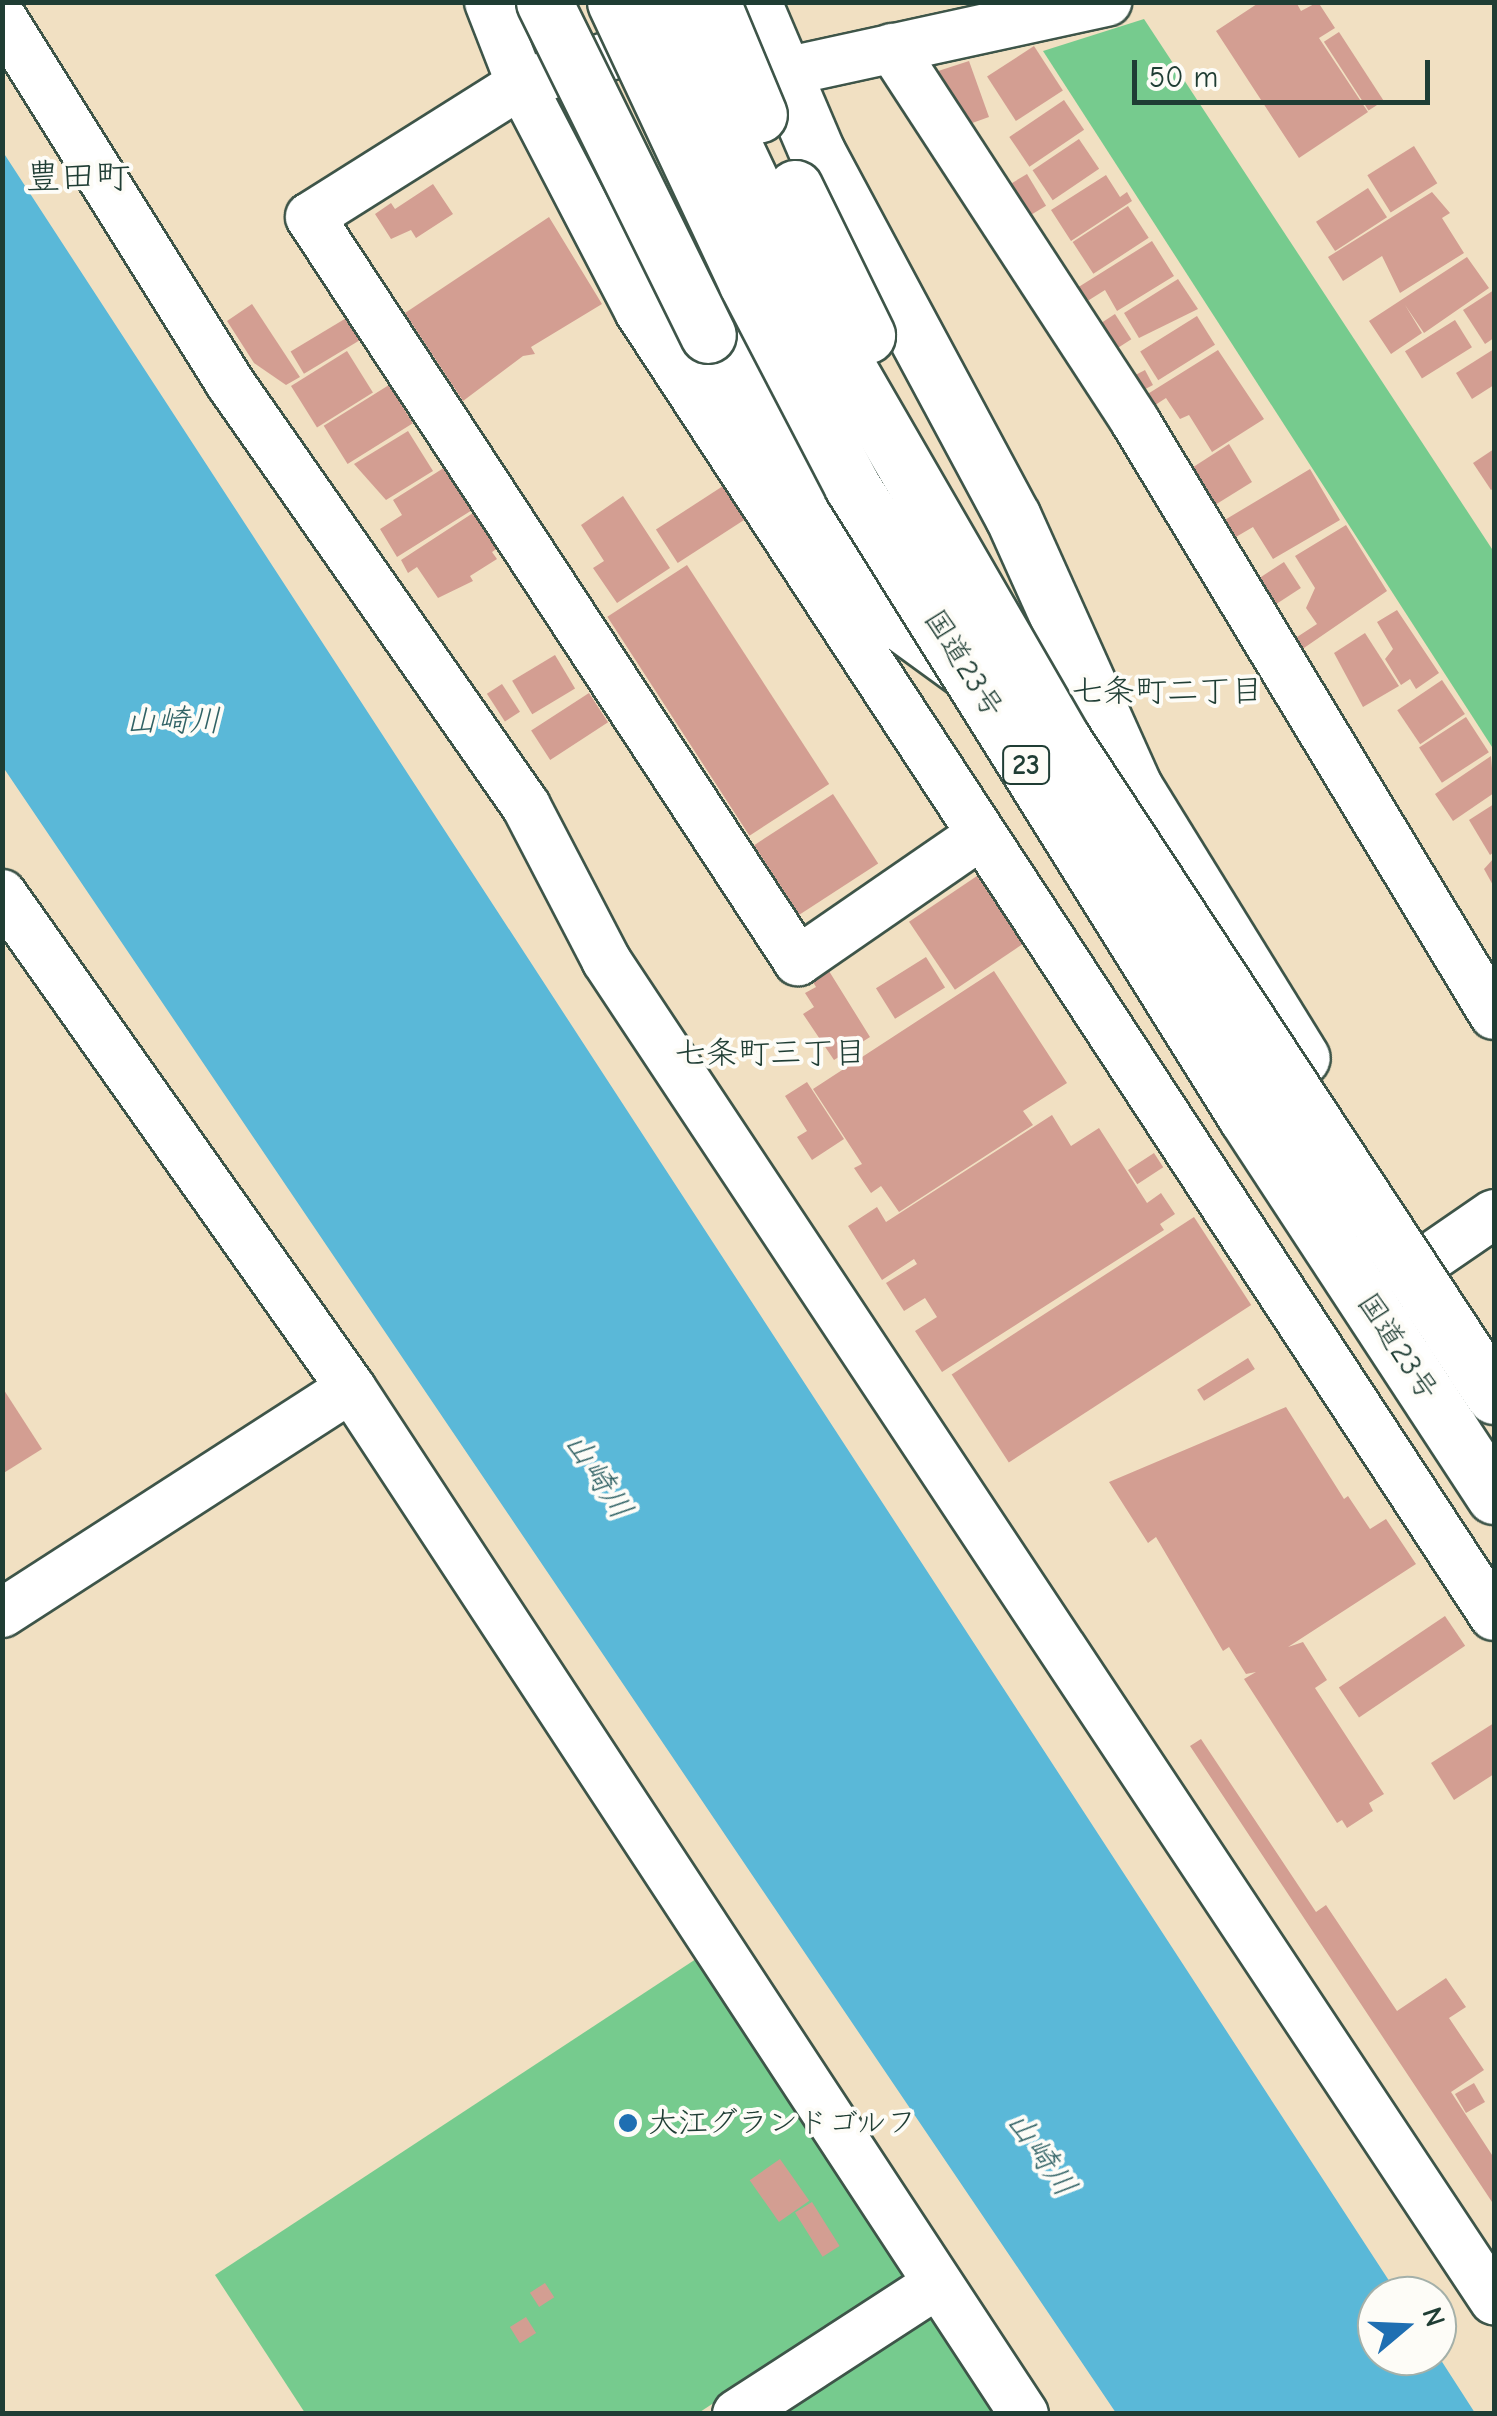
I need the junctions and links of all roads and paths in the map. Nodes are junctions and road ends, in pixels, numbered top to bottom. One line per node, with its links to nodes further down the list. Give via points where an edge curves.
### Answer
1 (488, 2): 10 (street)
2 (544, 2): 11 (main road, bridge, via 708,335 891,616)
3 (615, 2): 11 (main road, 国道23号 / 23, bridge, via 852,486)
4 (666, 2): 12 (main road, 国道23号 / 23, bridge, via 798,284)
5 (1107, 2): 8 (street)
6 (740, 5): 9 (main road); 10 (street); 12 (main road, bridge, via 743,81)
7 (2, 18): 25 (street, via 230,383 526,806 606,960)
8 (892, 48): 9 (street); 15 (street, via 1135,421)
9 (780, 74): 17 (main road, via 922,356 1014,517 1135,788)
10 (521, 84): 13 (street, via 640,311); 13 (street, via 310,217 798,961)
11 (968, 672): 21 (main road, 国道23号 / 23, bridge)
12 (1063, 740): 20 (main road, 国道23号 / 23, bridge)
13 (978, 837): 23 (street)
14 (2, 894): 19 (street)
15 (1494, 1015)
16 (1494, 1214): 17 (street)
17 (1427, 1260): 18 (main road)
18 (1494, 1366)
19 (351, 1388): 22 (street); 24 (street)
20 (1494, 1396)
21 (1494, 1496)
22 (2, 1613)
23 (1494, 1616)
24 (937, 2284): 26 (street); 27 (street)
25 (1494, 2300)
26 (738, 2414)
27 (1024, 2414)

